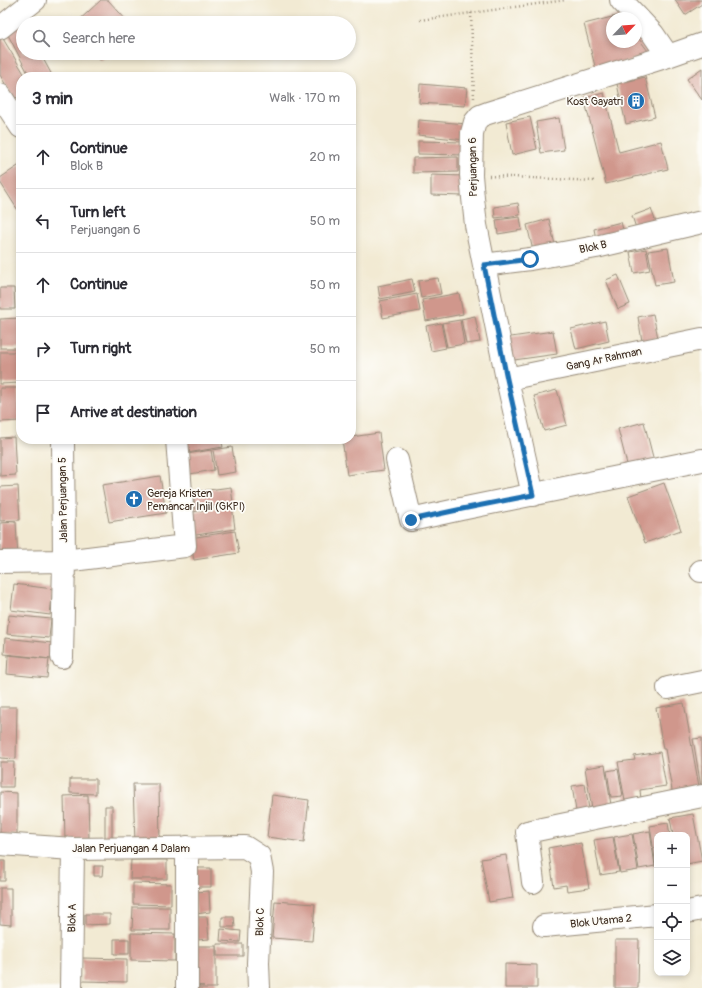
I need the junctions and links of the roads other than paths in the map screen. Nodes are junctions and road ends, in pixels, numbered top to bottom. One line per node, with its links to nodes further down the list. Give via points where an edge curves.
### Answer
1 (35, 0): 3 (street)
2 (620, 0): 5 (street, via 653,34)
3 (0, 28)
4 (702, 44): 5 (street)
5 (668, 56): 9 (street, Perjuangan 6, via 480,116 472,133 471,175 476,225)
6 (0, 95): 7 (street)
7 (16, 119)
8 (702, 222): 9 (street, Blok B, via 596,247)
9 (484, 265): 11 (street, Perjuangan 6)
10 (702, 339): 11 (street, Gang Ar Rahman)
11 (507, 379): 16 (street, Perjuangan 6)
12 (63, 444): 17 (street, Jalan Perjuangan 5)
13 (177, 444): 17 (street, via 185,546)
14 (397, 460): 16 (street, via 411,520)
15 (702, 460): 16 (street)
16 (533, 495)
17 (64, 561): 18 (street); 19 (street, Jalan Perjuangan 5)
18 (0, 562)
19 (62, 657)
20 (702, 681): 21 (street)
21 (668, 688)
22 (702, 796): 27 (street, via 527,832)
23 (0, 844): 25 (street, Jalan Perjuangan 4 Dalam)
24 (187, 847): 25 (street, Jalan Perjuangan 4 Dalam); 26 (street, Jalan Perjuangan 4 Dalam, via 245,847); 33 (street)
25 (73, 849): 32 (street, Blok A)
26 (259, 856): 34 (street, Blok C, via 262,872)
27 (533, 882)
28 (702, 909): 29 (street)
29 (690, 911)
30 (654, 915): 31 (street, Blok Utama 2)
31 (544, 926)
32 (71, 988)
33 (187, 988)
34 (259, 988)

